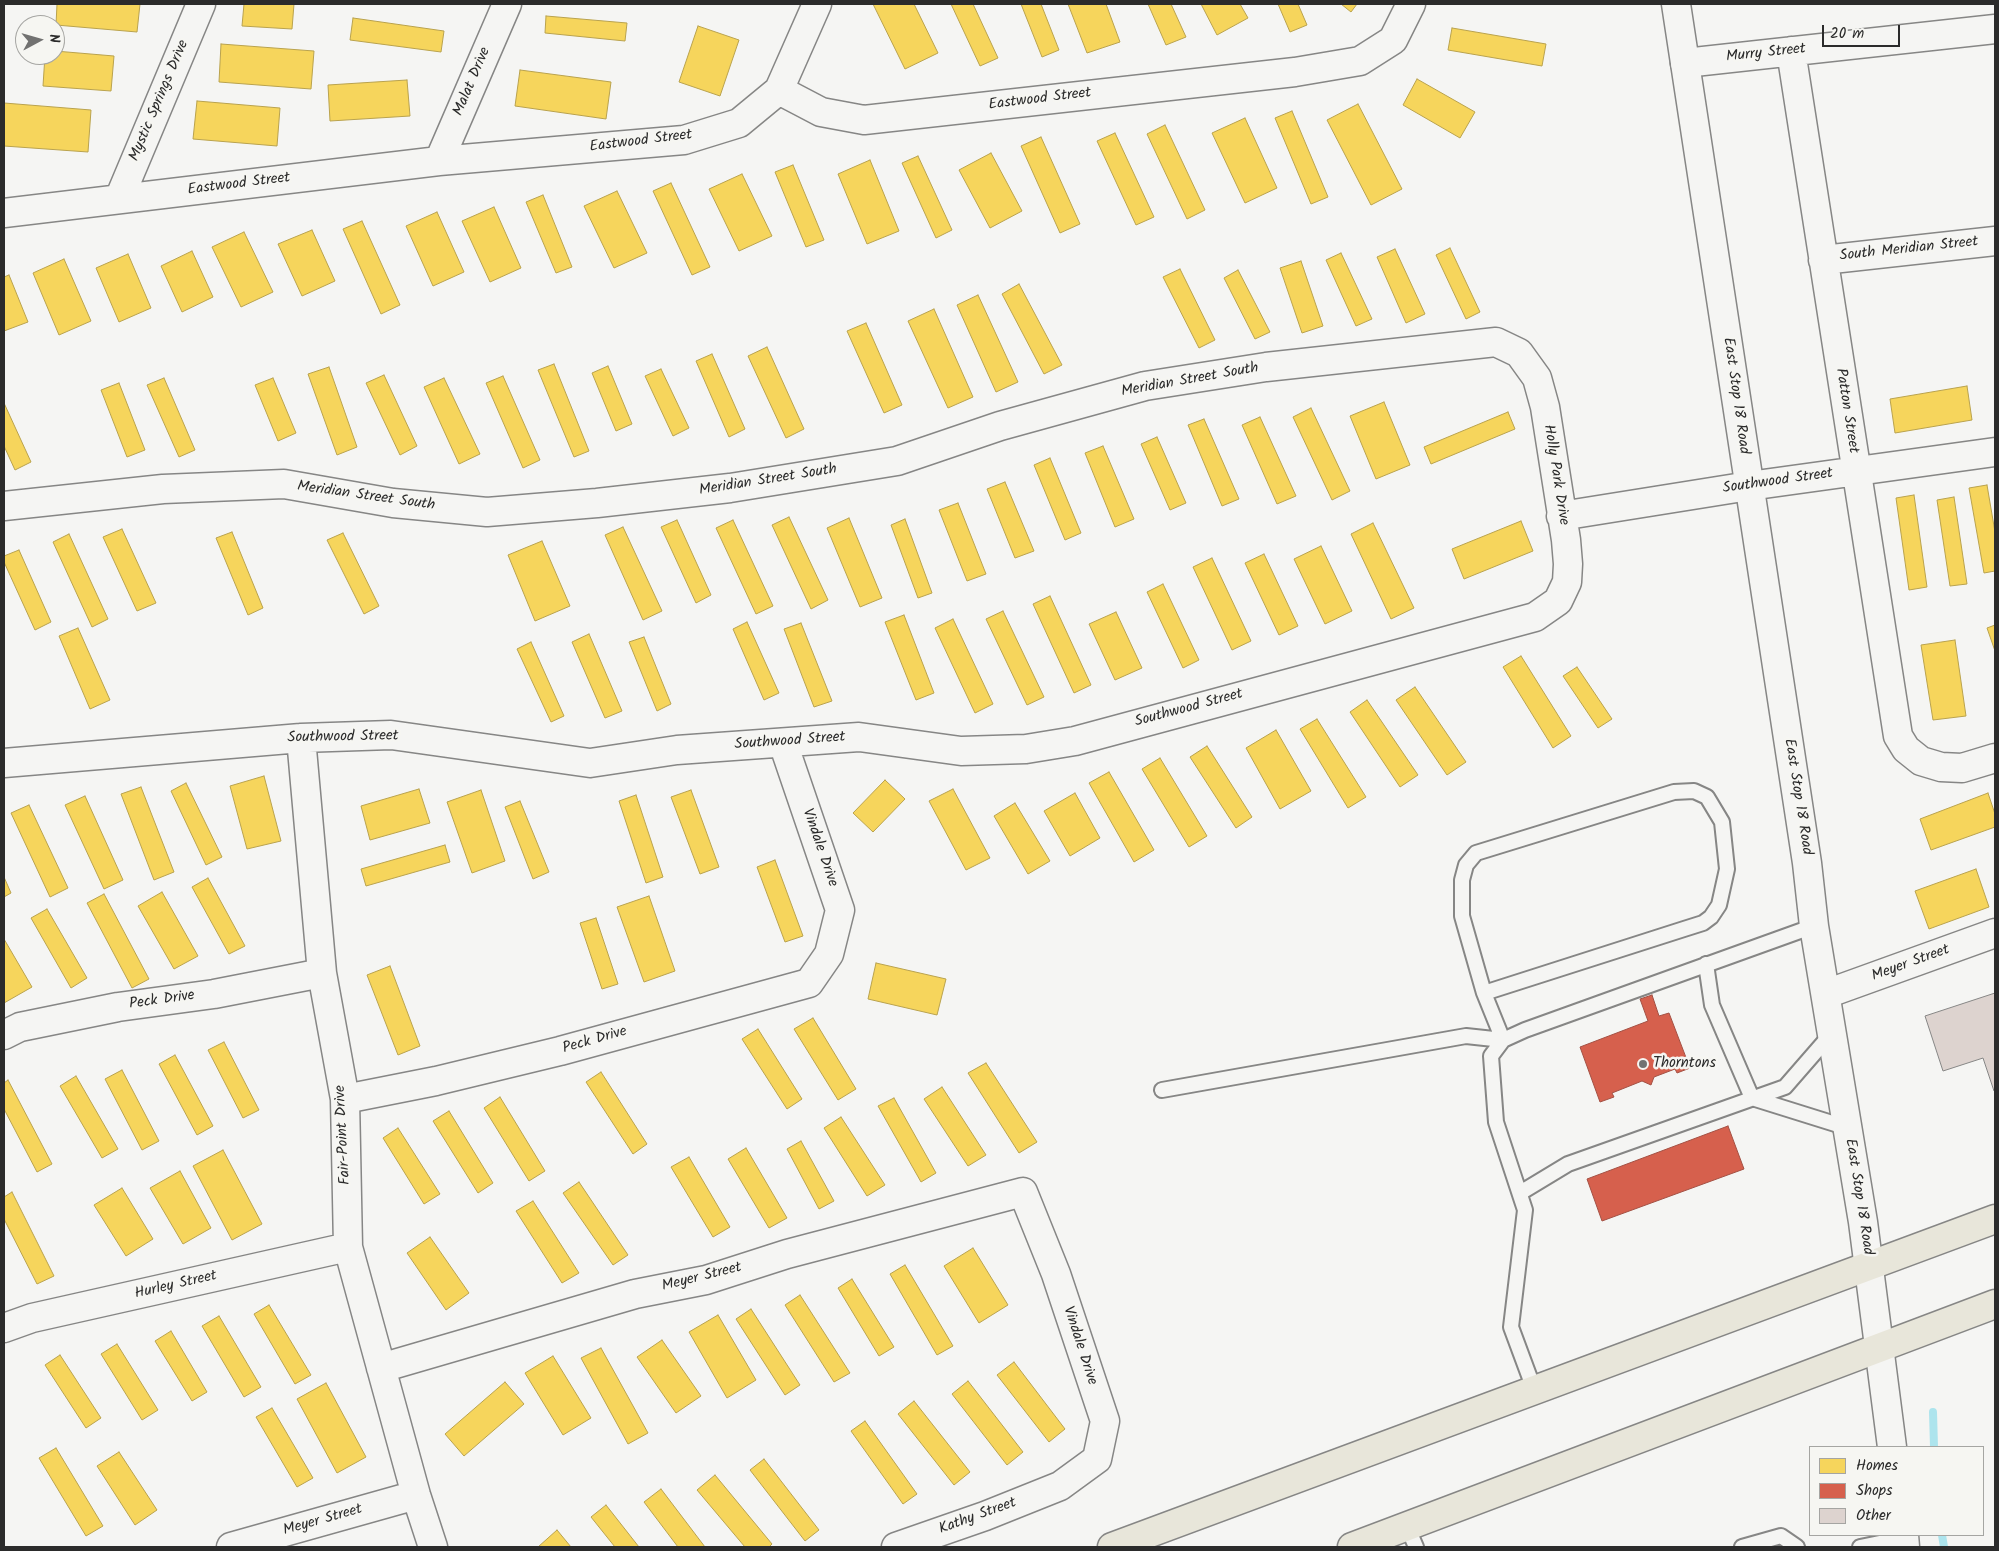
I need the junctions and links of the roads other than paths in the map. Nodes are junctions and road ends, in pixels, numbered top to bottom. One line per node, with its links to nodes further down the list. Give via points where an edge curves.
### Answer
1 (201, 4): 11 (street, Mystic Springs Drive)
2 (506, 4): 10 (street, Malat Drive)
3 (816, 4): 9 (street)
4 (1411, 4): 9 (street, Eastwood Street, via 1393,40 1360,61 1295,72 864,120 821,112)
5 (1676, 4): 8 (street, East Stop 18 Road)
6 (1995, 29): 7 (street, Murry Street)
7 (1791, 51): 8 (street, Murry Street); 14 (street, Patton Street)
8 (1685, 63): 18 (street, East Stop 18 Road)
9 (779, 90): 10 (street, Eastwood Street, via 738,123 684,140)
10 (439, 161): 11 (street, Eastwood Street)
11 (119, 199): 12 (street, Eastwood Street)
12 (4, 213)
13 (1995, 241): 14 (street, South Meridian Street)
14 (1823, 260): 17 (street, Patton Street)
15 (1519, 353): 19 (street, Meridian Street South, via 1496,342 1462,345 1266,367 1145,386 1000,426 897,461 730,488 597,503 487,512 393,504 284,484 163,489); 20 (street, Holly Park Drive, via 1537,378 1545,407)
16 (1995, 452): 17 (street, Southwood Street)
17 (1856, 471): 18 (street, Southwood Street); 24 (street, Patton Street, via 1898,736 1906,750 1921,761 1941,767 1962,768)
18 (1748, 486): 20 (street, Southwood Street); 26 (street, East Stop 18 Road)
19 (4, 506)
20 (1561, 516): 21 (street, Holly Park Drive, via 1568,564 1567,582)
21 (1558, 601): 23 (street, Southwood Street, via 1535,617 1075,741 1026,750 961,750 859,737)
22 (302, 738): 23 (street, Southwood Street, via 391,735 590,763 677,750); 25 (street, Southwood Street); 30 (street, Fair-Point Drive)
23 (783, 743): 28 (street, Vindale Drive, via 840,910)
24 (1995, 758)
25 (4, 763)
26 (1814, 926): 29 (lane); 32 (street, East Stop 18 Road)
27 (1995, 933): 32 (street, Meyer Street)
28 (828, 954): 38 (street, Peck Drive, via 808,982 778,992 551,1053)
29 (1706, 964): 35 (lane); 37 (lane, via 1712,1005)
30 (322, 973): 34 (street, Peck Drive, via 214,994 118,1007 20,1028); 38 (street, Fair-Point Drive)
31 (1484, 993): 31 (lane, via 1684,929 1711,917 1719,905 1727,869 1722,822 1707,797 1694,791 1674,792 1476,853 1466,865 1462,880 1462,916); 35 (lane)
32 (1826, 994): 33 (street, East Stop 18 Road)
33 (1832, 1032): 37 (lane, via 1785,1087); 39 (street, East Stop 18 Road)
34 (4, 1035)
35 (1503, 1040): 36 (lane, via 1466,1036); 41 (lane, via 1491,1056 1496,1122)
36 (1162, 1090)
37 (1752, 1098): 39 (lane); 41 (lane, via 1568,1164)
38 (345, 1099): 43 (street, Fair-Point Drive)
39 (1848, 1128): 44 (street, East Stop 18 Road)
40 (1023, 1192): 48 (street, Meyer Street, via 787,1254 706,1280 626,1297); 51 (street, Vindale Drive, via 1056,1274 1105,1421 1097,1459)
41 (1520, 1193): 49 (lane, via 1525,1210 1511,1327)
42 (1995, 1219): 44 (main road)
43 (348, 1247): 46 (street, Hurley Street, via 32,1318); 48 (street, Fair-Point Drive)
44 (1869, 1266): 47 (street, East Stop 18 Road); 49 (main road)
45 (1995, 1304): 47 (main road)
46 (4, 1328)
47 (1879, 1348): 50 (street, East Stop 18 Road); 53 (main road)
48 (381, 1368): 52 (street, Fair-Point Drive)
49 (1534, 1389): 58 (main road)
50 (1892, 1446)
51 (1060, 1486): 57 (street, Kathy Street)
52 (416, 1496): 55 (street, Meyer Street); 56 (street)
53 (1411, 1537): 59 (main road)
54 (1905, 1540): 62 (lane)
55 (231, 1547)
56 (433, 1547)
57 (896, 1547)
58 (1112, 1547)
59 (1352, 1547)
60 (1742, 1547): 61 (lane, via 1782,1536)
61 (1797, 1547)
62 (1860, 1547)

